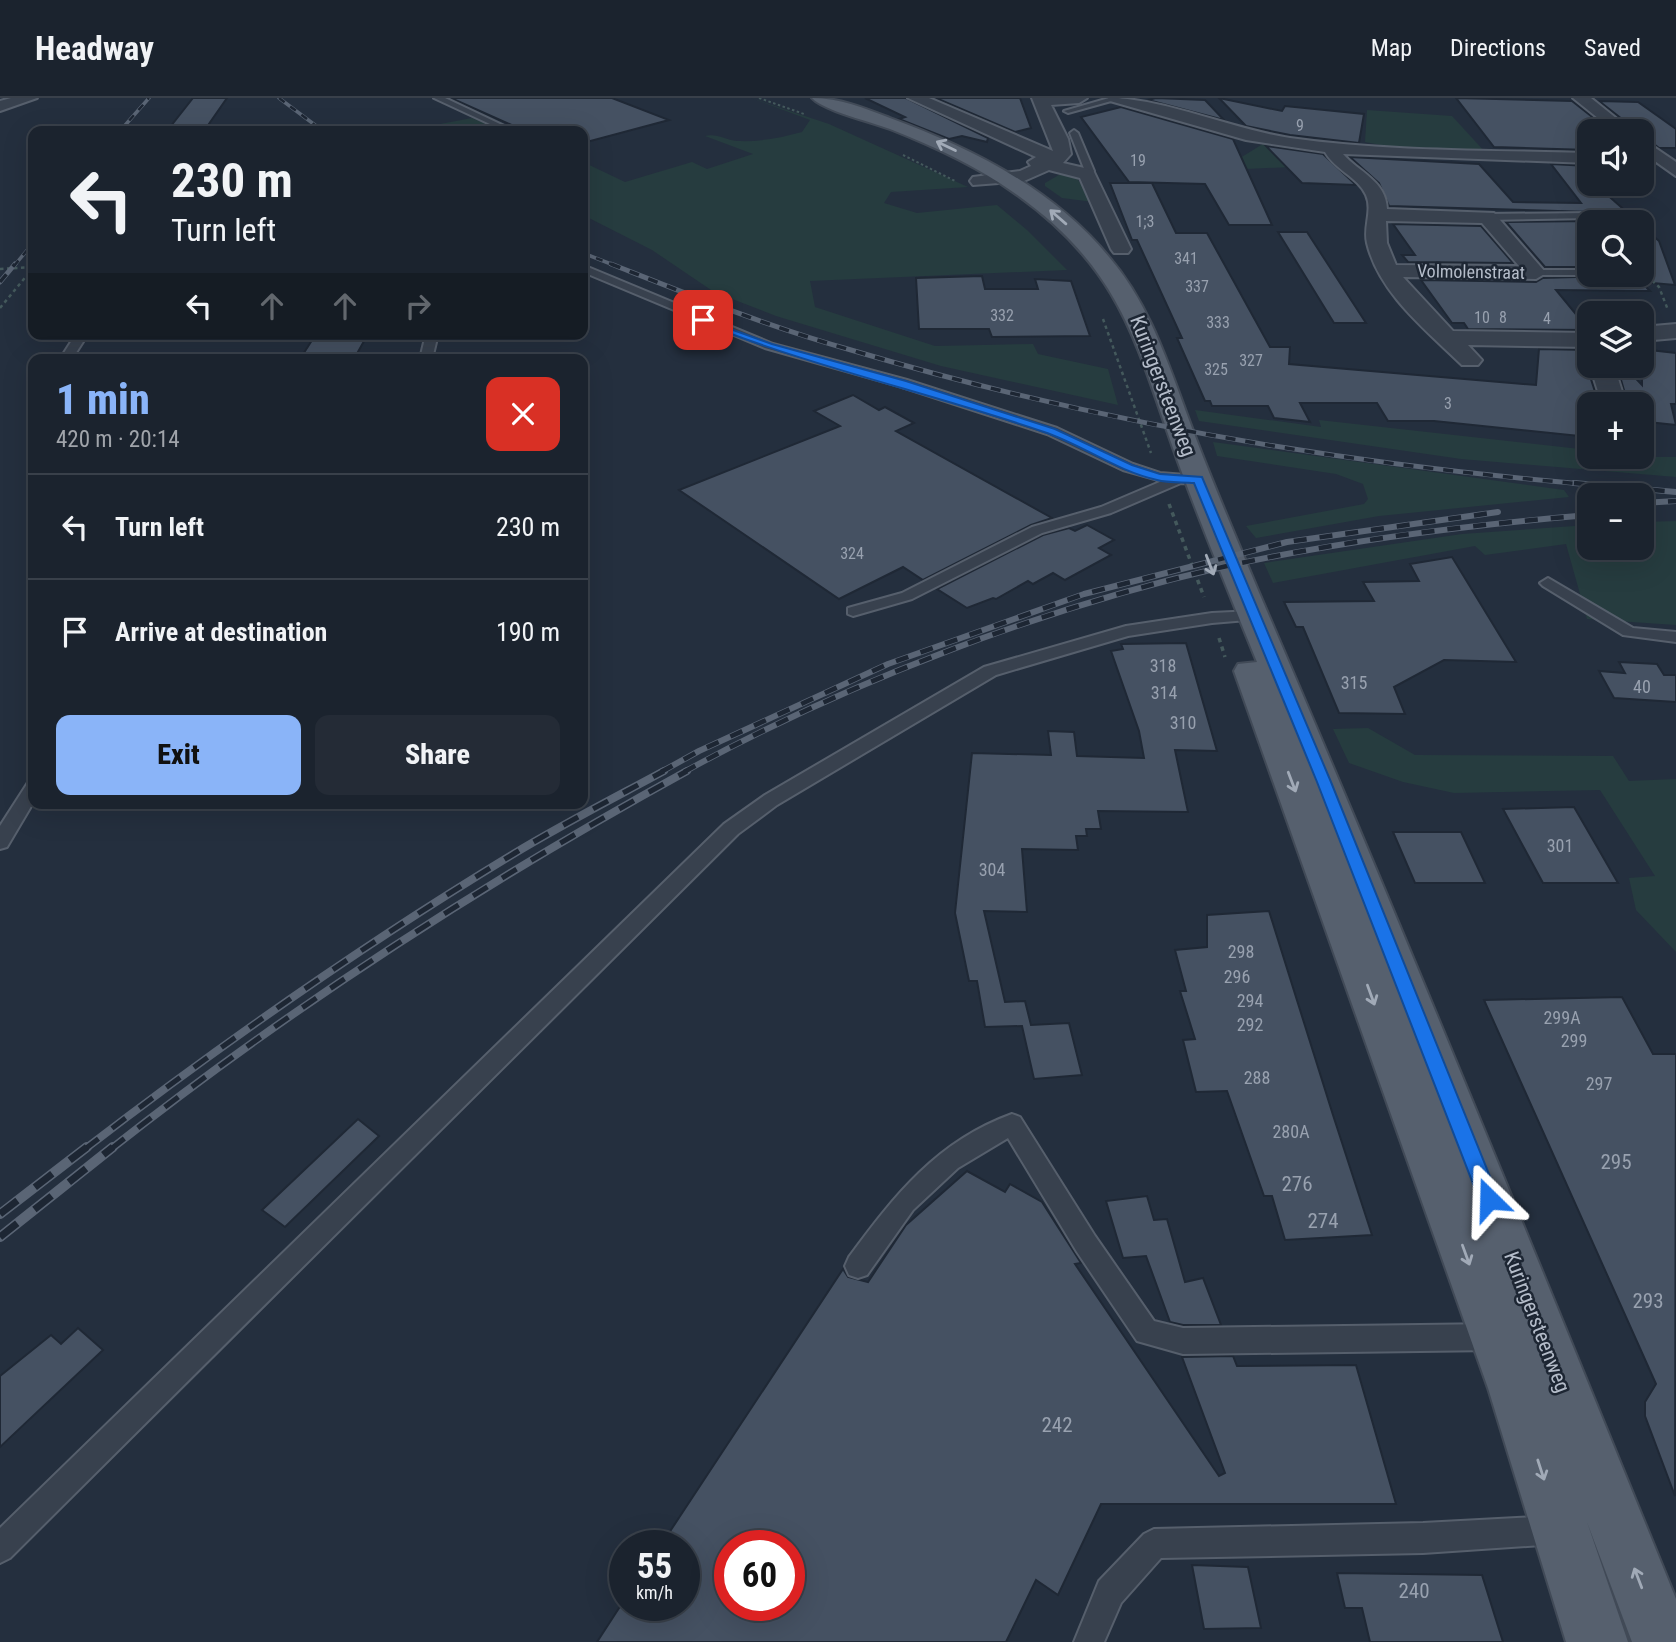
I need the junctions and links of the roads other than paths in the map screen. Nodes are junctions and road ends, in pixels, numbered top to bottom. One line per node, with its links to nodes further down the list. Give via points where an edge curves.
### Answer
1 (29, 98): 10 (street)
2 (438, 98): 13 (lane)
3 (820, 98): 25 (main road, Kuringersteenweg, one-way to 3, via 919,134)
4 (916, 98): 19 (street)
5 (1079, 98): 8 (street)
6 (1118, 98): 11 (lane); 15 (street, via 1193,122)
7 (1581, 98): 12 (street)
8 (1041, 99): 19 (street)
9 (801, 102): 25 (main road, Kuringersteenweg)
10 (0, 106)
11 (1068, 111)
12 (1608, 119)
13 (500, 126)
14 (1074, 133): 24 (lane, via 1090,171)
15 (1271, 139): 16 (street); 17 (street, via 1288,134 1310,136 1383,145)
16 (1332, 148): 17 (street); 26 (street, via 1335,157 1370,188 1377,200)
17 (1401, 153): 20 (street)
18 (1654, 153): 22 (street)
19 (1051, 157): 24 (street); 25 (street, via 1024,176)
20 (1577, 158)
21 (1654, 159): 22 (street)
22 (1661, 159): 23 (street)
23 (1676, 171)
24 (1087, 174): 29 (street)
25 (994, 177): 39 (main road, Kuringersteenweg, via 1090,277 1114,315)
26 (1375, 215): 28 (street); 31 (street, via 1376,242)
27 (1577, 216): 28 (lane)
28 (1487, 217): 32 (street, Volmolenstraat)
29 (1121, 249)
30 (588, 270): 39 (lane, via 769,346 903,383 1052,431 1128,467)
31 (1387, 271): 32 (street, Volmolenstraat); 36 (street)
32 (1536, 273): 33 (lane)
33 (1577, 273)
34 (1674, 325): 35 (street)
35 (1654, 331)
36 (1448, 338): 37 (street); 38 (street)
37 (1577, 340)
38 (1470, 360)
39 (1187, 480): 41 (lane, via 1037,530 907,596); 42 (main road, Kuringersteenweg)
40 (1548, 583): 43 (lane, via 1629,632)
41 (853, 611)
42 (1242, 616): 47 (main road, Kuringersteenweg, one-way to 47); 49 (lane, via 1126,631 990,671 771,800 731,829); 52 (main road, Kuringersteenweg, one-way to 42, via 1324,782)
43 (1676, 637)
44 (28, 796): 45 (lane)
45 (0, 842)
46 (858, 1266): 47 (lane, via 913,1194 950,1160 1012,1124 1146,1332 1184,1341)
47 (1496, 1337): 48 (main road, Kuringersteenweg, one-way to 48)
48 (1560, 1530): 50 (lane, via 1154,1544 1110,1592); 51 (main road, Kuringersteenweg)
49 (0, 1548)
50 (1089, 1642)
51 (1597, 1642)
52 (1663, 1642)

